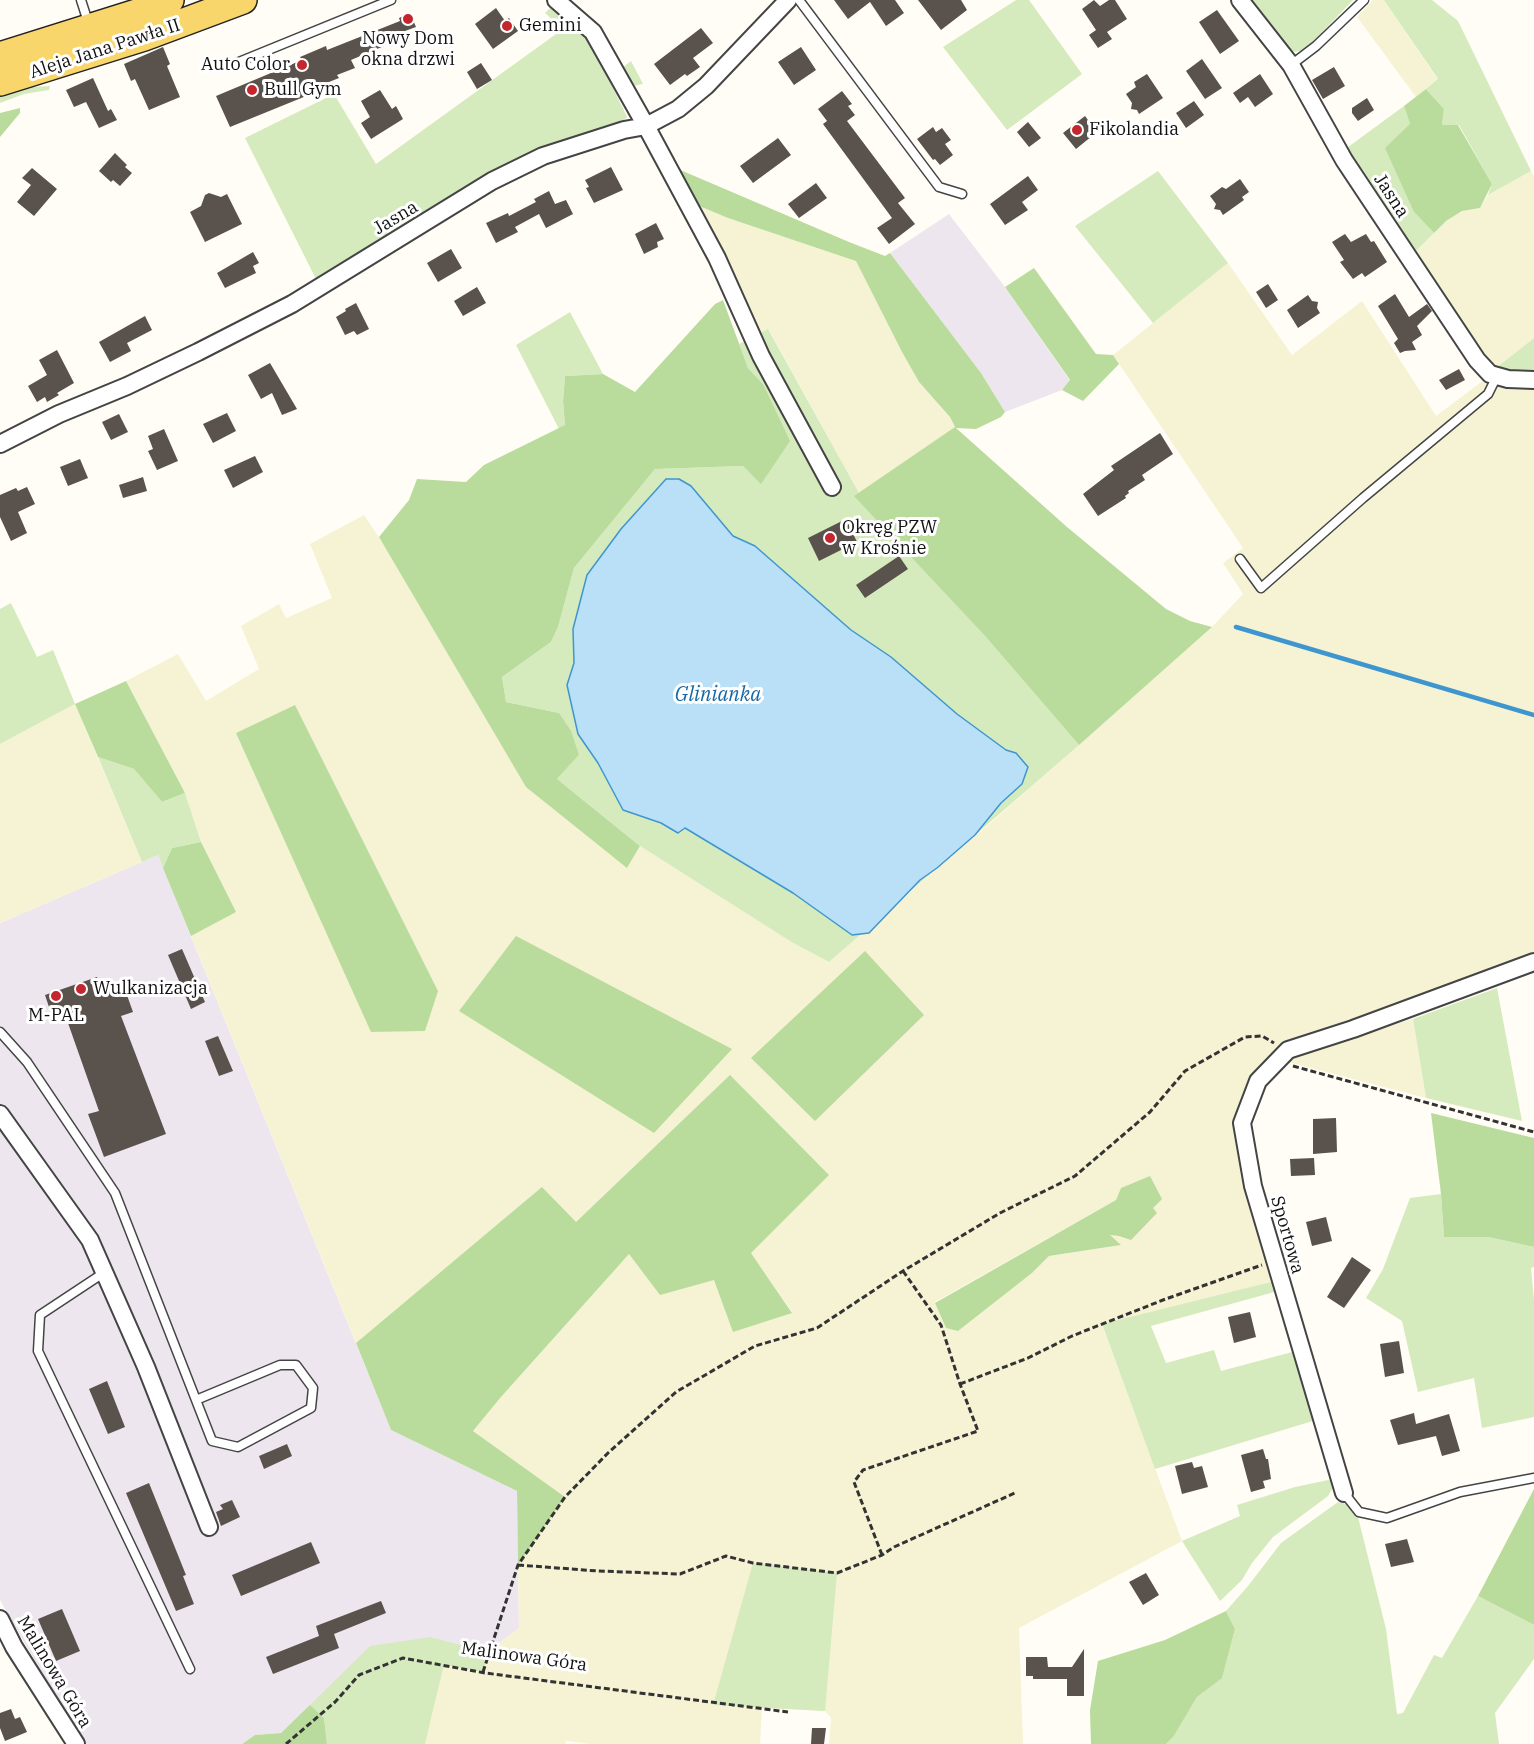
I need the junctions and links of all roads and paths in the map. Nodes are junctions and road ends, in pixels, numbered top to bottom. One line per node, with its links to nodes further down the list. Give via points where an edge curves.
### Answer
1 (81, 0): 10 (lane)
2 (170, 0): 10 (main road, Aleja Jana Pawła II)
3 (243, 0): 14 (main road, Aleja Jana Pawła II, via 144,37)
4 (391, 0): 13 (lane)
5 (556, 0): 15 (street, via 593,32)
6 (788, 0): 15 (street, Jasna, via 706,86 678,109)
7 (799, 0): 16 (lane, via 939,187)
8 (1240, 0): 12 (street, Jasna)
9 (1364, 0): 12 (lane)
10 (89, 28): 11 (main road, Aleja Jana Pawła II)
11 (0, 56)
12 (1291, 65): 17 (street, Jasna, via 1344,160 1461,338 1490,374)
13 (229, 66)
14 (0, 82)
15 (646, 126): 19 (street, Jasna, via 543,156 492,181 292,304); 20 (street, via 717,258 761,356)
16 (962, 194)
17 (1497, 376): 18 (street); 21 (lane, via 1488,394 1261,588)
18 (1534, 380)
19 (0, 444)
20 (832, 487)
21 (1240, 559)
22 (1534, 962): 24 (street)
23 (0, 1032): 31 (lane, via 27,1062 115,1192)
24 (1282, 1056): 26 (path); 27 (street, Sportowa, via 1258,1081 1242,1123 1253,1186); 28 (path, via 1262,1036 1245,1037 1185,1071 1150,1112 1075,1176 1000,1213)
25 (0, 1114): 29 (street, via 90,1240)
26 (1534, 1132)
27 (1273, 1256): 30 (path, via 1265,1265 1163,1300); 34 (street, Sportowa)
28 (903, 1271): 30 (path, via 940,1324); 37 (path, via 817,1328 755,1346 676,1392 565,1497)
29 (105, 1272): 35 (street); 39 (lane, via 40,1315 38,1351)
30 (960, 1384): 36 (path, via 978,1431 863,1470 854,1482)
31 (196, 1400): 31 (lane, via 280,1365 296,1365 313,1388 311,1408 238,1447 212,1441)
32 (1534, 1478): 34 (lane, Sportowa, via 1460,1492 1387,1518 1359,1512)
33 (1017, 1492): 36 (path)
34 (1344, 1493)
35 (209, 1527)
36 (882, 1556): 37 (path, via 837,1573 726,1556 680,1574)
37 (518, 1565): 40 (path)
38 (0, 1619): 42 (street, Malinowa Góra)
39 (190, 1669)
40 (483, 1672): 41 (path, Malinowa Góra); 43 (path, Malinowa Góra, via 403,1658 359,1675 335,1702)
41 (788, 1712)
42 (75, 1744)
43 (286, 1744)

